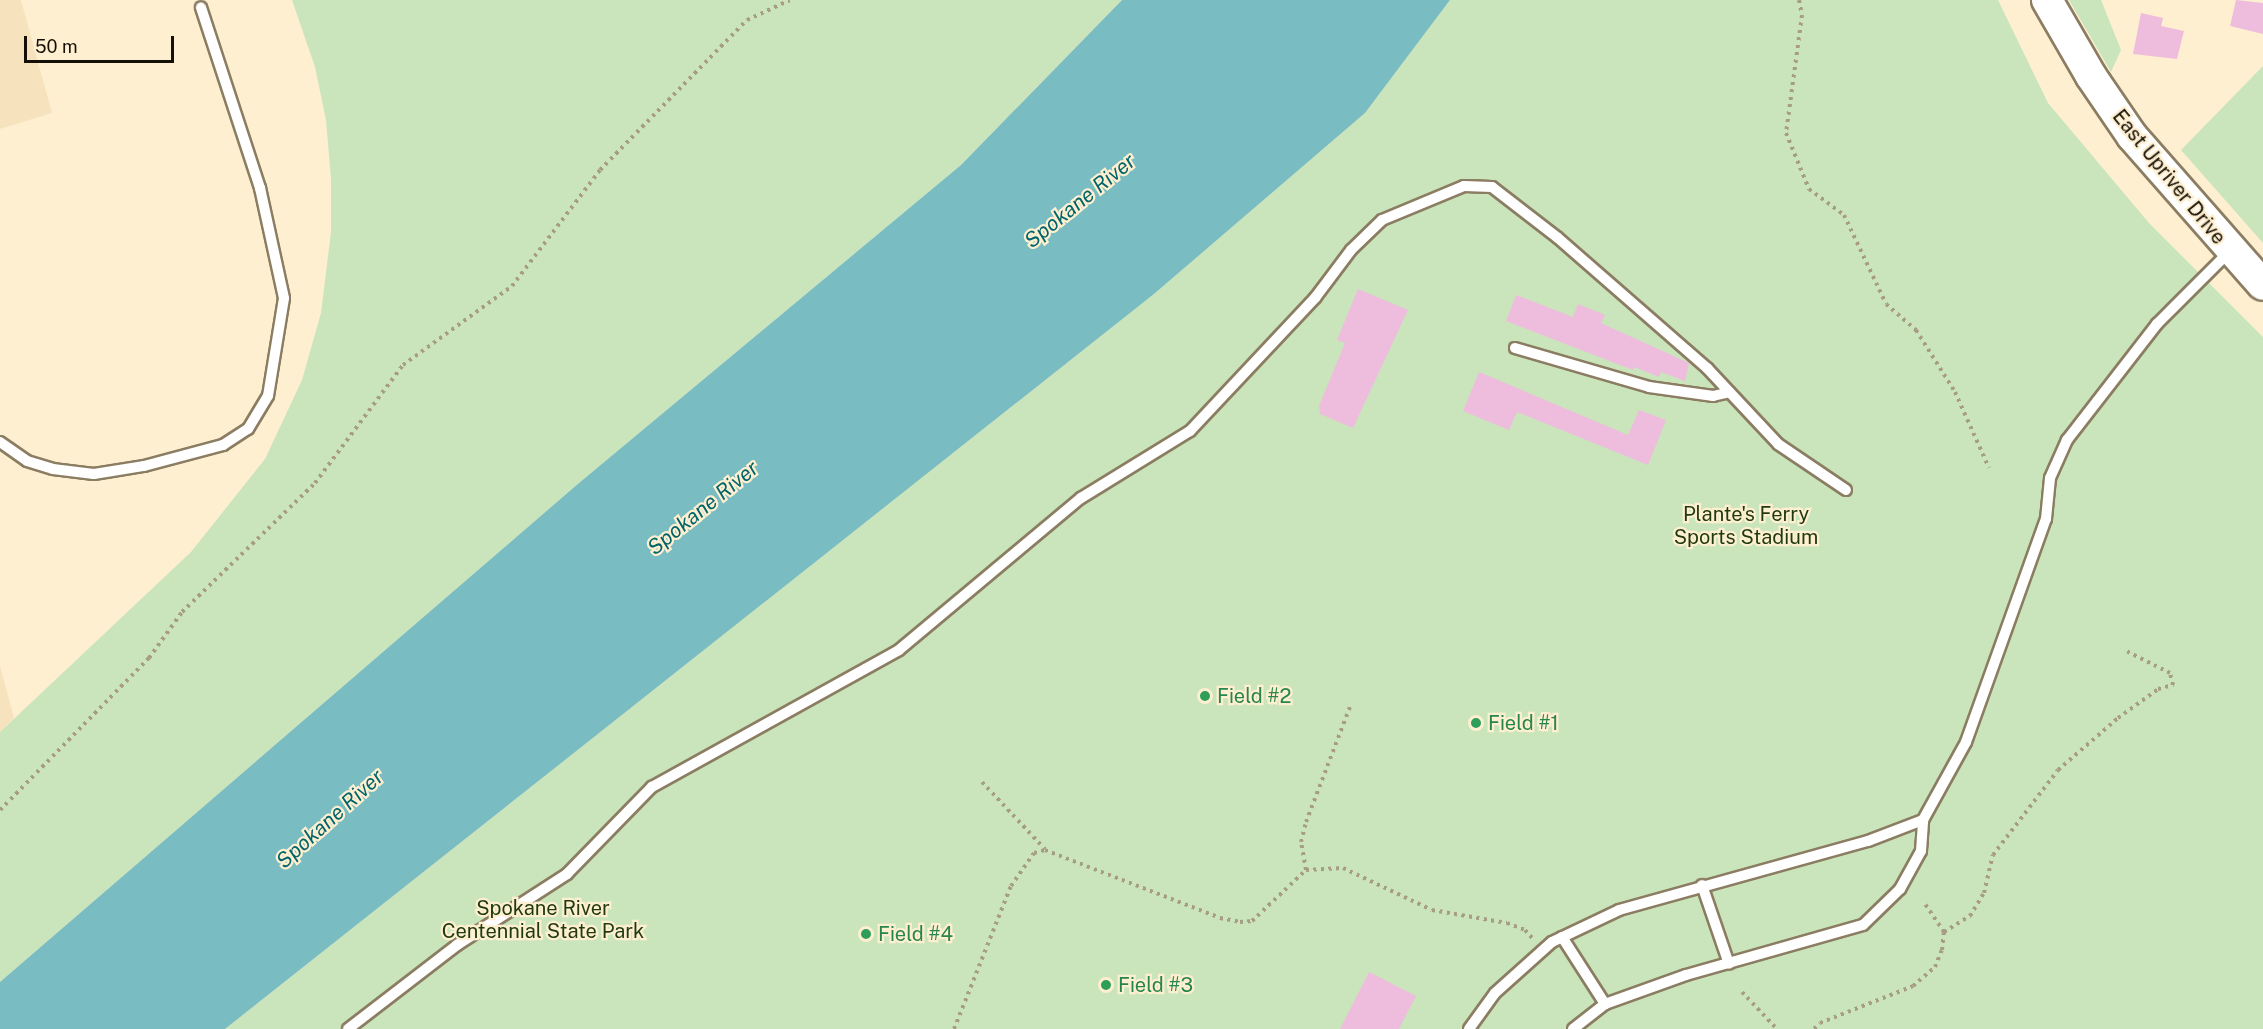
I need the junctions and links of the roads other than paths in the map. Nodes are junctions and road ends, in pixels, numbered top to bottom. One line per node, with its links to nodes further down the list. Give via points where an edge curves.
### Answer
1 (2047, 0): 3 (street, East Upriver Drive, via 2114,111 2151,161)
2 (201, 7): 7 (lane, via 260,188 284,298 268,396 248,429 223,445 144,466 94,474 53,469 27,460)
3 (2230, 251): 4 (street, East Upriver Drive); 9 (lane, via 2157,324 2067,440 2050,478 2046,519 1966,742)
4 (2263, 285)
5 (1515, 348): 6 (lane, via 1649,387 1713,396)
6 (1730, 392): 8 (lane, via 1778,444); 14 (lane, via 1590,266 1492,187 1464,186 1382,220 1190,431 1081,498 899,650 652,787 567,874 457,945)
7 (0, 442)
8 (1846, 490)
9 (1923, 820): 10 (lane, via 1868,840); 12 (lane, via 1921,851 1900,889 1863,925)
10 (1702, 885): 11 (lane, via 1620,910); 12 (lane)
11 (1562, 937): 13 (lane); 15 (lane, via 1495,993)
12 (1729, 964): 13 (lane)
13 (1605, 1004): 16 (lane)
14 (348, 1029)
15 (1469, 1029)
16 (1573, 1029)

